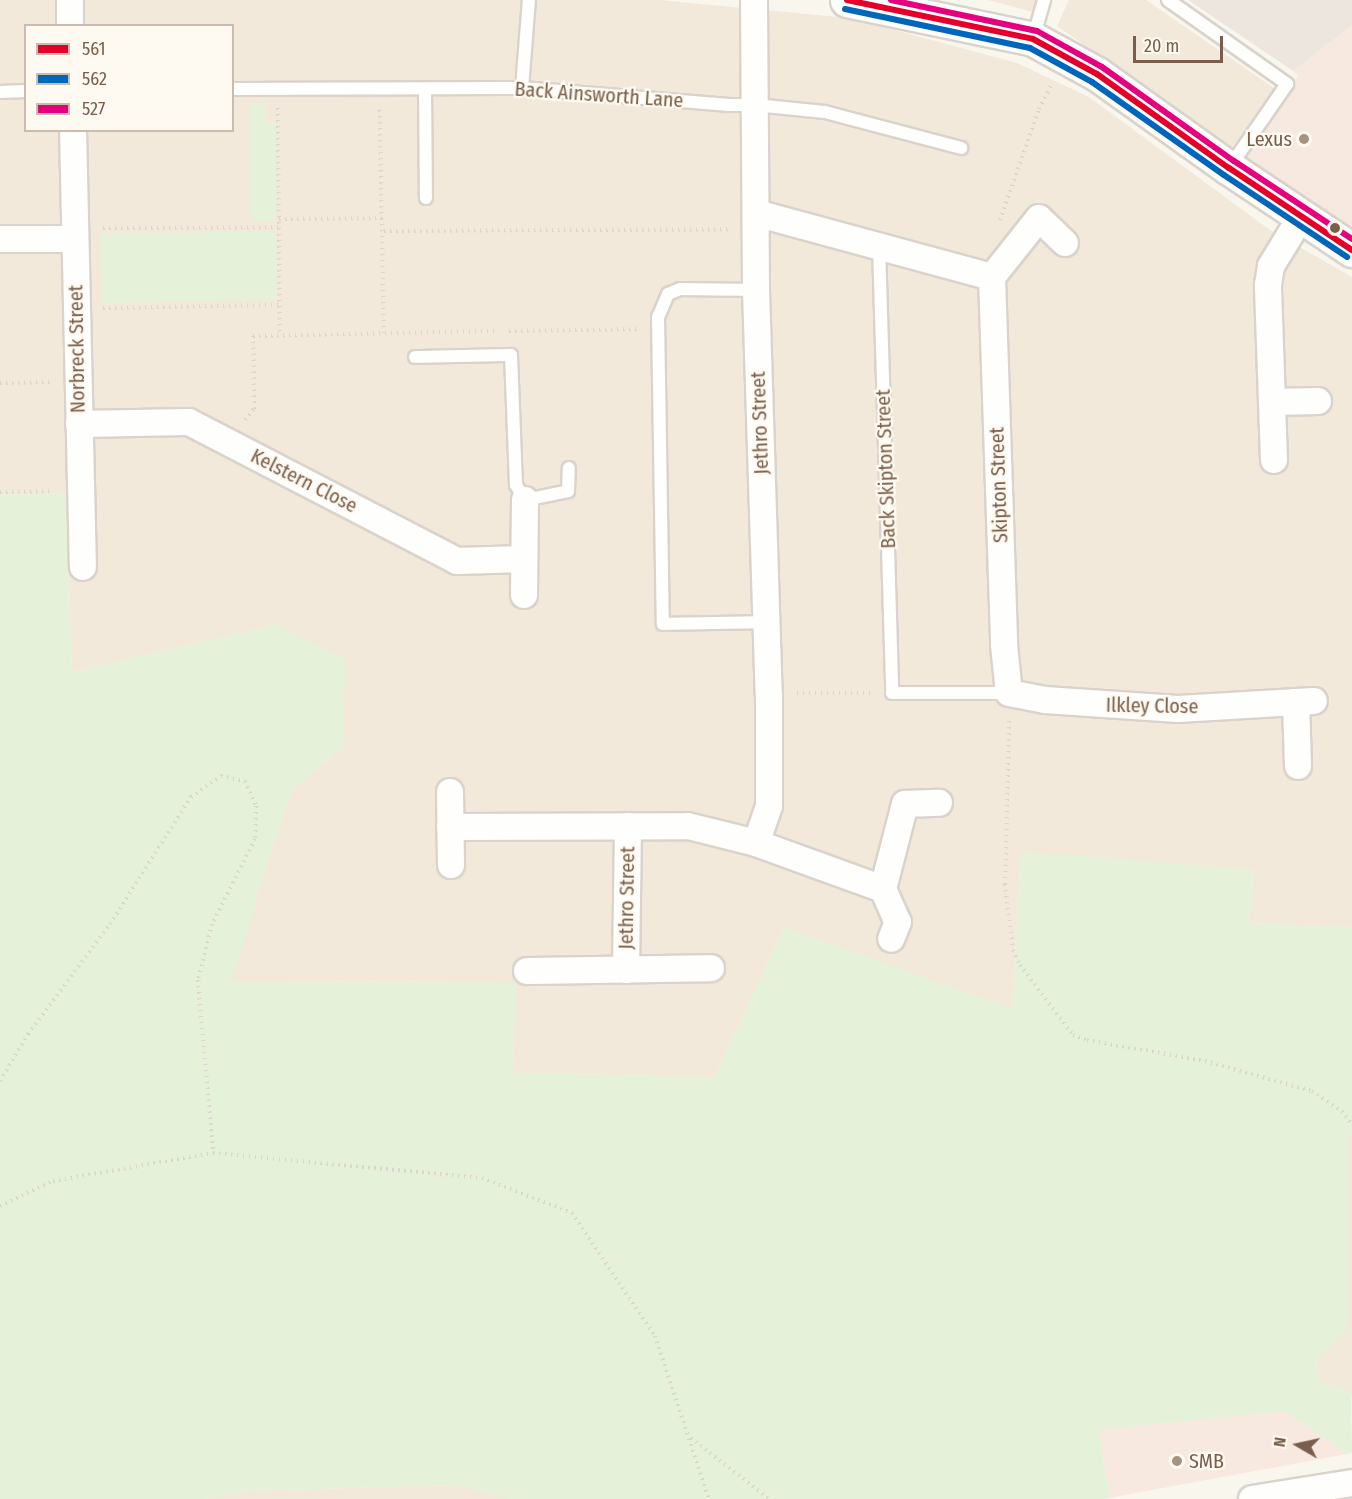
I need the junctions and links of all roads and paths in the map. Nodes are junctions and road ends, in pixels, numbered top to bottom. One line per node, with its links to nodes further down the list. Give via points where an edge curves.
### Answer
1 (70, 0): 7 (street)
2 (529, 0): 10 (lane)
3 (754, 0): 17 (street, Jethro Street)
4 (847, 0): 8 (main road)
5 (1044, 0): 8 (lane)
6 (1168, 0): 20 (lane, via 1287,84)
7 (70, 24)
8 (1033, 39): 9 (main road)
9 (1066, 57): 20 (main road, via 1097,74); 26 (path, via 1039,109)
10 (522, 88): 14 (lane, Back Ainsworth Lane); 17 (lane, Back Ainsworth Lane)
11 (234, 89): 12 (lane, Back Ainsworth Lane)
12 (278, 89): 13 (lane, Back Ainsworth Lane); 24 (path)
13 (380, 89): 14 (lane, Back Ainsworth Lane); 23 (path)
14 (425, 89): 21 (lane)
15 (24, 91): 16 (lane)
16 (0, 92)
17 (755, 105): 19 (lane, Back Ainsworth Lane, via 825,112); 25 (street, Jethro Street)
18 (72, 132): 29 (street, Norbreck Street)
19 (961, 148)
20 (1229, 168): 22 (main road)
21 (426, 198)
22 (1301, 217): 33 (main road); 44 (street, via 1271,266 1268,285)
23 (384, 218): 24 (path); 28 (path)
24 (279, 219): 27 (path)
25 (756, 221): 28 (path); 32 (street); 35 (street, Jethro Street)
26 (998, 226)
27 (279, 227): 29 (path); 36 (path)
28 (384, 231): 38 (path)
29 (75, 234): 30 (street); 37 (street, Norbreck Street)
30 (0, 239)
31 (1065, 243): 34 (street, via 1039,218)
32 (879, 244): 34 (street); 55 (lane, Back Skipton Street)
33 (1352, 250)
34 (992, 277): 56 (street, Skipton Street, via 1004,645)
35 (756, 290): 54 (street, Jethro Street); 54 (lane, via 680,290 668,294 658,317 663,624)
36 (280, 305): 37 (path); 39 (path)
37 (76, 308): 41 (street, Norbreck Street)
38 (384, 334)
39 (280, 336)
40 (415, 357): 50 (lane, via 511,355 516,485)
41 (79, 381): 42 (path); 45 (street, Norbreck Street)
42 (0, 383)
43 (1318, 401): 44 (street)
44 (1272, 402): 46 (street)
45 (79, 424): 48 (street, Norbreck Street); 51 (street, Kelstern Close, via 189,422 457,561)
46 (1274, 460)
47 (569, 468): 50 (lane, via 568,491)
48 (81, 490): 49 (path); 52 (street, Norbreck Street)
49 (0, 492)
50 (525, 500): 51 (street)
51 (524, 559): 53 (street)
52 (83, 567)
53 (524, 595)
54 (766, 622): 57 (street, Jethro Street)
55 (892, 693): 56 (lane); 57 (path)
56 (1009, 693): 58 (street, Ilkley Close, via 1045,700 1178,709 1305,701); 71 (path, via 1005,884 1013,950 1073,1035 1205,1061 1312,1091 1342,1111)
57 (769, 694): 63 (street, Jethro Street, via 769,806)
58 (1298, 766)
59 (450, 792): 62 (street)
60 (939, 803): 65 (street, via 905,804)
61 (628, 826): 62 (street, Jethro Street); 63 (street, Jethro Street, via 688,826); 68 (street, Jethro Street)
62 (450, 828): 64 (street)
63 (756, 843): 65 (street, Jethro Street)
64 (451, 865)
65 (883, 889): 66 (street, via 898,922)
66 (891, 939)
67 (711, 968): 68 (street, Jethro Street)
68 (626, 970): 69 (street, Jethro Street)
69 (527, 971)
70 (0, 1081): 72 (path, via 28,1034 110,924 191,797 221,776 245,781 256,806 255,839 212,924 198,980)
71 (1352, 1125)
72 (213, 1154): 73 (path, via 53,1181); 74 (path, via 482,1178 572,1213 655,1336)
73 (0, 1206)
74 (690, 1437): 76 (path); 77 (path)
75 (1352, 1483): 78 (street)
76 (709, 1499)
77 (768, 1499)
78 (1256, 1499)

